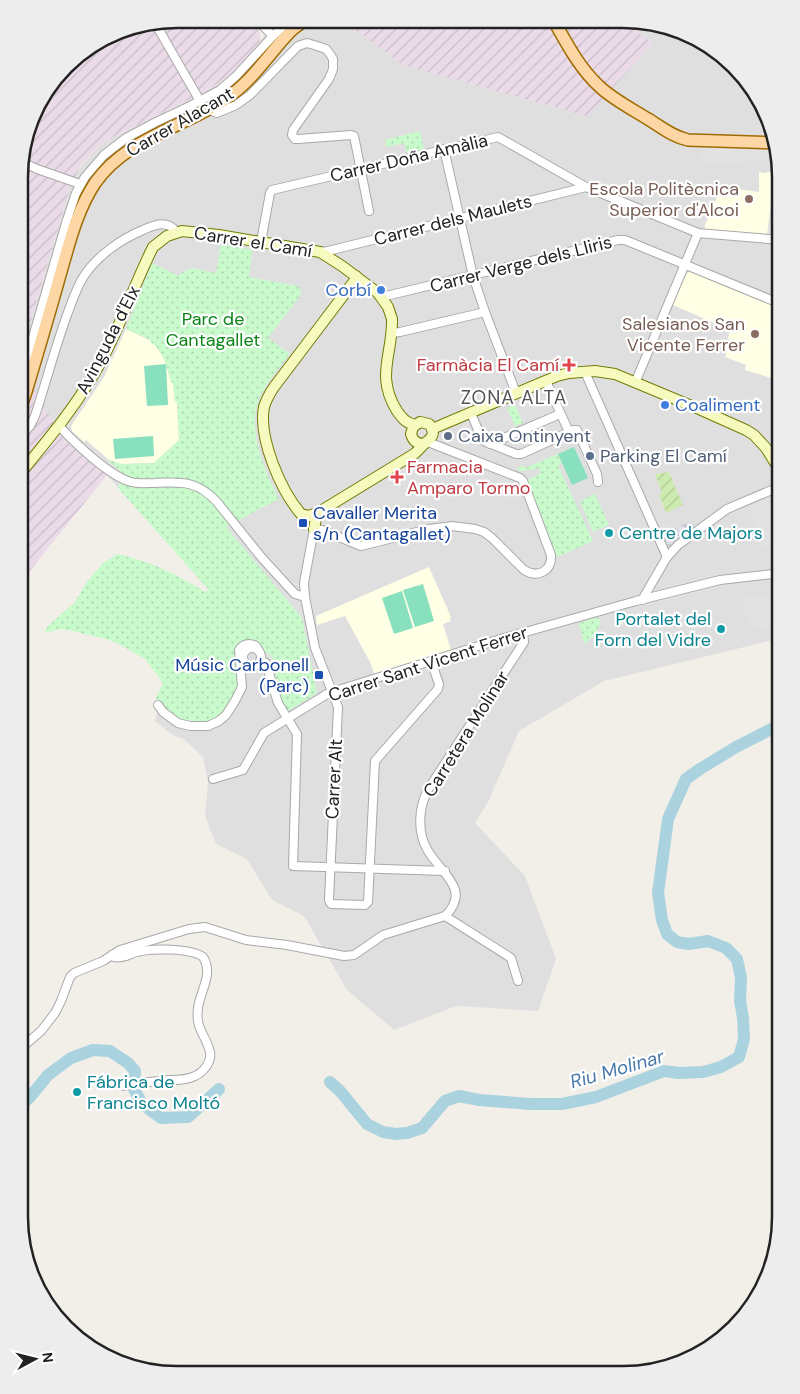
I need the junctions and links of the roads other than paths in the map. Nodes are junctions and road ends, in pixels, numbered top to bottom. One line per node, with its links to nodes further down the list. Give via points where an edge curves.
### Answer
1 (558, 27): 10 (main road, via 586,73 598,86 669,132 688,140)
2 (265, 28): 8 (street)
3 (282, 28): 8 (street, Carrer Alacant)
4 (293, 28): 7 (main road)
5 (296, 28): 7 (main road, Carrer Alacant)
6 (158, 29): 9 (street)
7 (290, 32): 9 (main road, Carrer Alacant, via 242,86 227,98)
8 (273, 36): 9 (street, Carrer Alacant)
9 (204, 105): 13 (street, via 217,112 230,108 250,95 298,46 306,43 320,46 332,57 332,73 292,135 298,140 353,135); 14 (street, Carrer Alacant, via 151,124 117,144); 34 (main road, Carrer Alacant, via 131,149 94,184 75,229)
10 (769, 143)
11 (444, 149): 13 (street, Carrer Doña Amàlia); 15 (street, Carrer Doña Amàlia, via 498,137); 17 (street)
12 (28, 165): 14 (street)
13 (361, 169): 16 (street); 21 (street, Carrer Doña Amàlia, via 272,190)
14 (80, 184): 30 (street, Carrer Alacant)
15 (586, 187): 17 (street, Carrer dels Maulets); 19 (street, Carrer Doña Amàlia)
16 (369, 211)
17 (460, 219): 22 (street, Carrer dels Maulets); 25 (street)
18 (177, 232): 21 (street, Carrer el Camí, via 192,231); 39 (street, Avinguda d'Elx, via 153,247 103,357); 41 (street, via 166,224 148,227 104,254 85,274 76,290 35,416)
19 (698, 233): 20 (street, Carrer Doña Amàlia); 23 (street)
20 (772, 239)
21 (261, 242): 22 (street, Carrer el Camí)
22 (320, 252): 24 (street, Carrer el Camí)
23 (685, 265): 25 (street, Carrer Verge dels Lliris, via 618,240); 27 (street, Carrer Verge dels Lliris); 33 (street)
24 (356, 276): 26 (street, Carrer el Camí); 50 (street, via 274,387 264,408 262,424 267,448 281,482)
25 (473, 276): 26 (street, Carrer Verge dels Lliris); 28 (street)
26 (382, 297): 29 (street, Carrer el Camí, via 391,314)
27 (772, 300)
28 (485, 312): 29 (street); 35 (street)
29 (391, 333): 38 (street, Carrer el Camí, via 385,376 387,389 405,421)
30 (27, 351)
31 (585, 372): 32 (street); 33 (street, via 609,373); 52 (street)
32 (546, 381): 35 (street); 37 (street)
33 (635, 383): 45 (street, via 750,432)
34 (27, 388)
35 (516, 393): 36 (street)
36 (471, 413): 40 (street); 44 (street, via 481,438)
37 (560, 414): 42 (street); 44 (street)
38 (415, 424): 40 (street, via 426,423); 43 (street, via 412,438 418,443)
39 (59, 426): 46 (street, Avinguda d'Elx); 54 (street, via 119,477 139,483 174,482 201,487 295,594)
40 (432, 429): 43 (street, via 432,436)
41 (27, 430)
42 (569, 432): 44 (street, via 521,454); 47 (street, via 577,430 579,433)
43 (426, 443): 49 (street, via 414,454); 51 (street, via 523,481 551,555 546,570 530,574 492,538 475,528 429,529 362,546)
44 (490, 444)
45 (772, 458)
46 (27, 465)
47 (598, 482)
48 (772, 490): 52 (street, via 727,509)
49 (319, 512): 50 (street, via 309,516); 51 (street)
50 (301, 514): 51 (street)
51 (314, 529): 54 (street, Carrer Alt, via 304,583)
52 (667, 556): 55 (street)
53 (772, 574): 55 (street, Carrer Sant Vicent Ferrer, via 720,580)
54 (305, 597): 60 (street, Carrer Alt, via 315,648)
55 (642, 600): 56 (street, Carrer Sant Vicent Ferrer)
56 (523, 633): 59 (street, Carrer Sant Vicent Ferrer); 66 (street, Carretera Molinar, via 524,642 424,799 422,835 427,849)
57 (259, 651): 58 (street); 58 (street, via 248,649 243,659 252,666); 61 (street, via 249,644 239,650 242,687 219,721 208,726 178,724)
58 (260, 661): 62 (street, via 266,663 278,703)
59 (432, 661): 60 (street, Carrer Sant Vicent Ferrer); 65 (street, via 438,690 375,761)
60 (332, 692): 62 (street, Carrer Sant Vicent Ferrer); 64 (street, Carrer Alt, via 338,707)
61 (158, 705)
62 (287, 719): 63 (street, Carrer Sant Vicent Ferrer, via 264,733 243,770); 64 (street, via 296,734 293,866)
63 (213, 779)
64 (330, 867): 65 (street); 65 (street, Carrer Alt, via 331,904 365,905 368,902)
65 (370, 869): 66 (street)
66 (445, 872): 67 (street, Carretera Molinar, via 452,880 455,894 452,908)
67 (444, 916): 68 (street, via 383,935 354,955 246,940 205,927 189,929); 69 (street, via 510,958)
68 (112, 955): 70 (street, via 70,977 55,1013); 71 (street, via 123,958 137,952 161,950 195,953 203,957 208,971 198,1015 198,1024 210,1050 206,1068 194,1077)
69 (518, 981)
70 (27, 1043)
71 (130, 1085)

